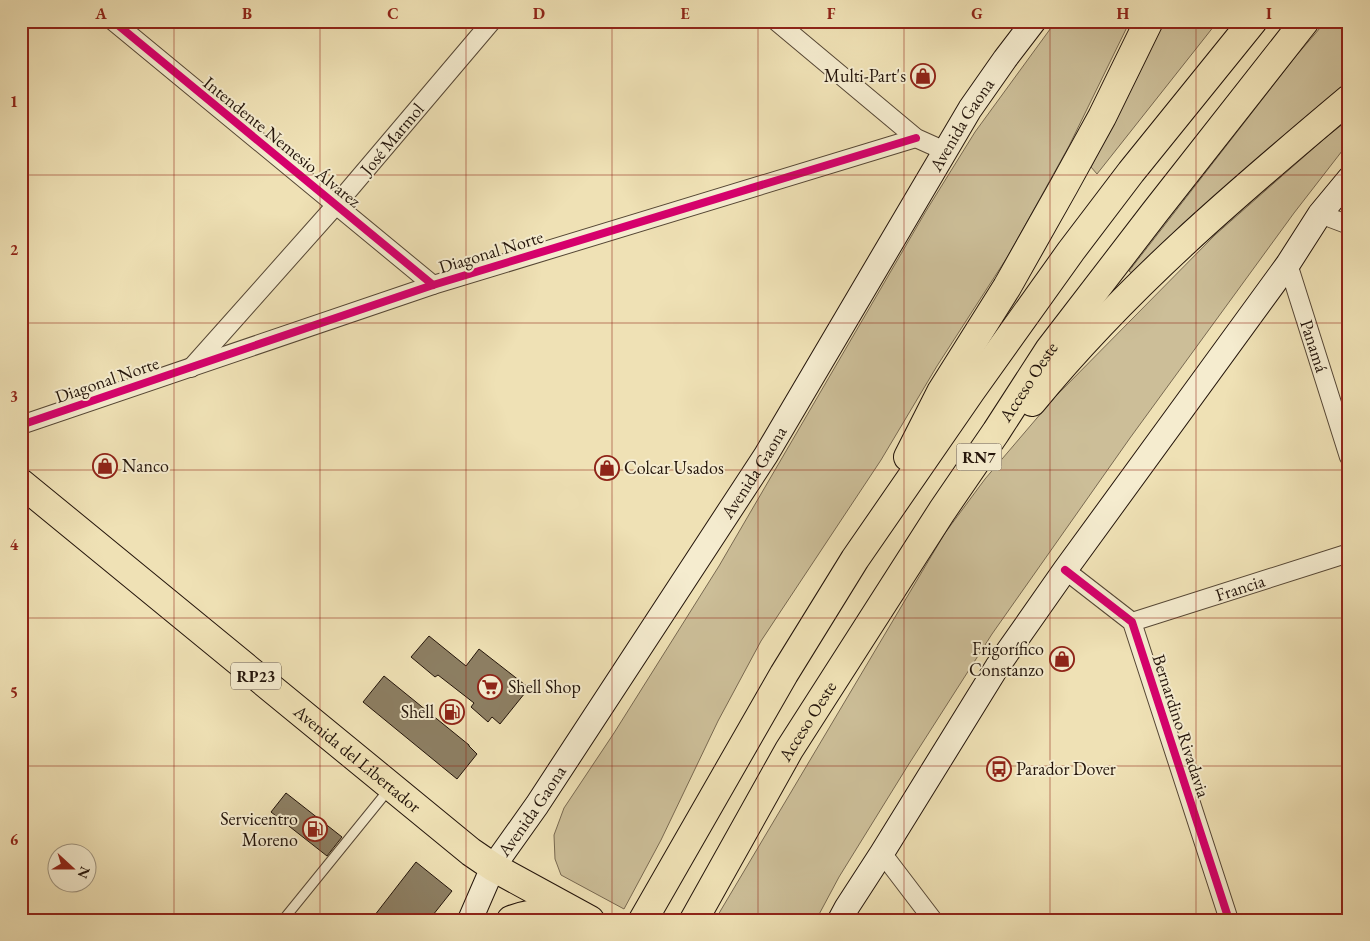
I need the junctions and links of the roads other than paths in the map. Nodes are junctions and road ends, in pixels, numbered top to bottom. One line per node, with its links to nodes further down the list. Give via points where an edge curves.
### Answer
1 (113, 21): 12 (street, Intendente Nemesio Álvarez)
2 (492, 21): 12 (street, José Marmol)
3 (776, 21): 9 (street)
4 (1034, 21): 10 (main road, Avenida Gaona, via 970,109)
5 (1149, 21): 23 (main road, via 1102,117 1007,286 941,392)
6 (1252, 21): 23 (main road, RN7, via 1070,251)
7 (1305, 21): 21 (main road, Acceso Oeste / RN7, via 1049,350)
8 (1349, 99): 21 (main road, via 1210,218 1122,300 1038,394)
9 (916, 138): 10 (street); 16 (street, Diagonal Norte)
10 (945, 151): 28 (main road, Avenida Gaona, via 766,455)
11 (1349, 179): 13 (main road)
12 (336, 205): 16 (street, Intendente Nemesio Álvarez); 17 (street, José Marmol)
13 (1320, 214): 14 (street); 15 (main road)
14 (1349, 225)
15 (1288, 264): 19 (street, Panamá); 24 (main road)
16 (433, 285): 17 (street, Diagonal Norte)
17 (191, 368): 18 (street, Diagonal Norte)
18 (21, 425)
19 (1349, 457)
20 (21, 483): 26 (main road, Avenida del Libertador / RP23)
21 (942, 511): 34 (main road, Acceso Oeste / RN7, via 789,750)
22 (1349, 553): 25 (street, Francia)
23 (855, 559): 33 (main road, RN7, via 784,674)
24 (1065, 570): 25 (street); 27 (main road, via 997,667)
25 (1132, 622): 37 (street, Bernardino Rivadavia)
26 (391, 786): 28 (main road, Avenida del Libertador / RP23); 30 (lane)
27 (882, 853): 35 (main road); 36 (street)
28 (493, 867): 29 (main road, Avenida del Libertador / RP23); 31 (main road, Avenida Gaona)
29 (587, 919): 32 (main road, via 551,913)
30 (283, 920)
31 (470, 920)
32 (510, 920)
33 (643, 920)
34 (694, 920)
35 (840, 920)
36 (933, 920)
37 (1229, 920)

